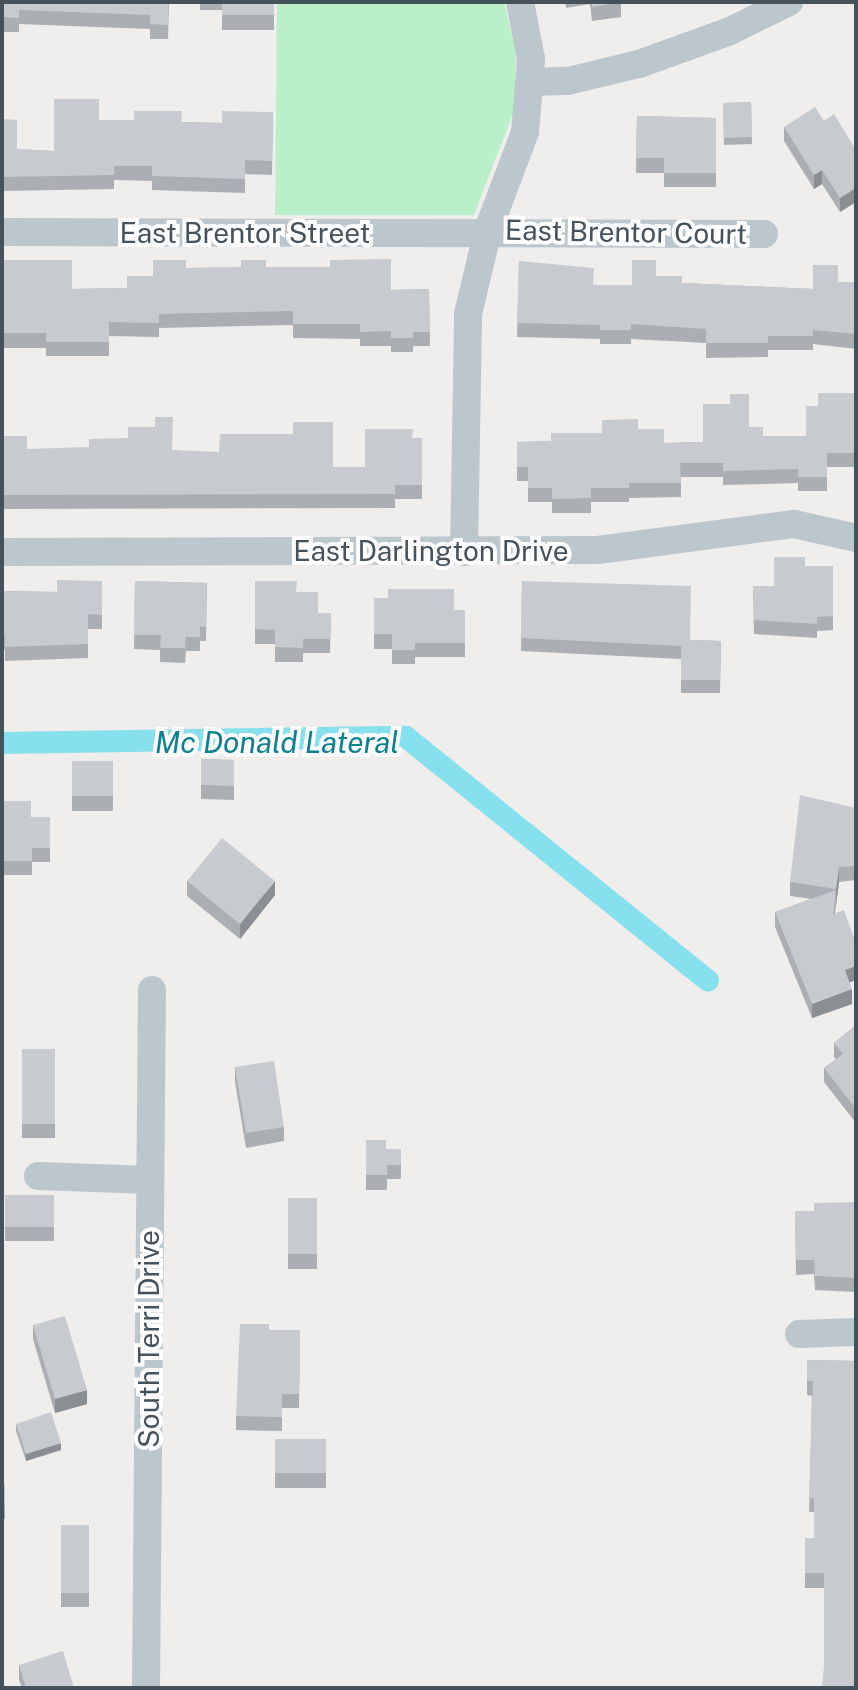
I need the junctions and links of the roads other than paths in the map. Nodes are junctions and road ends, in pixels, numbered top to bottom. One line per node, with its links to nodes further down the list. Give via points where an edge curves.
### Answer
1 (520, 2): 3 (street)
2 (789, 2): 3 (street, via 639,64 568,81)
3 (532, 82): 4 (street, via 525,132)
4 (488, 230): 5 (street, East Brentor Street); 6 (street, East Brentor Court); 9 (street, via 468,314)
5 (2, 232)
6 (764, 234)
7 (856, 538): 9 (street, East Darlington Drive, via 794,524 598,550)
8 (2, 552): 9 (street, East Darlington Drive)
9 (464, 552)
10 (152, 990): 12 (street, South Terri Drive)
11 (38, 1176): 12 (street)
12 (150, 1180): 15 (street, South Terri Drive)
13 (856, 1332): 14 (street)
14 (799, 1334)
15 (146, 1688)

